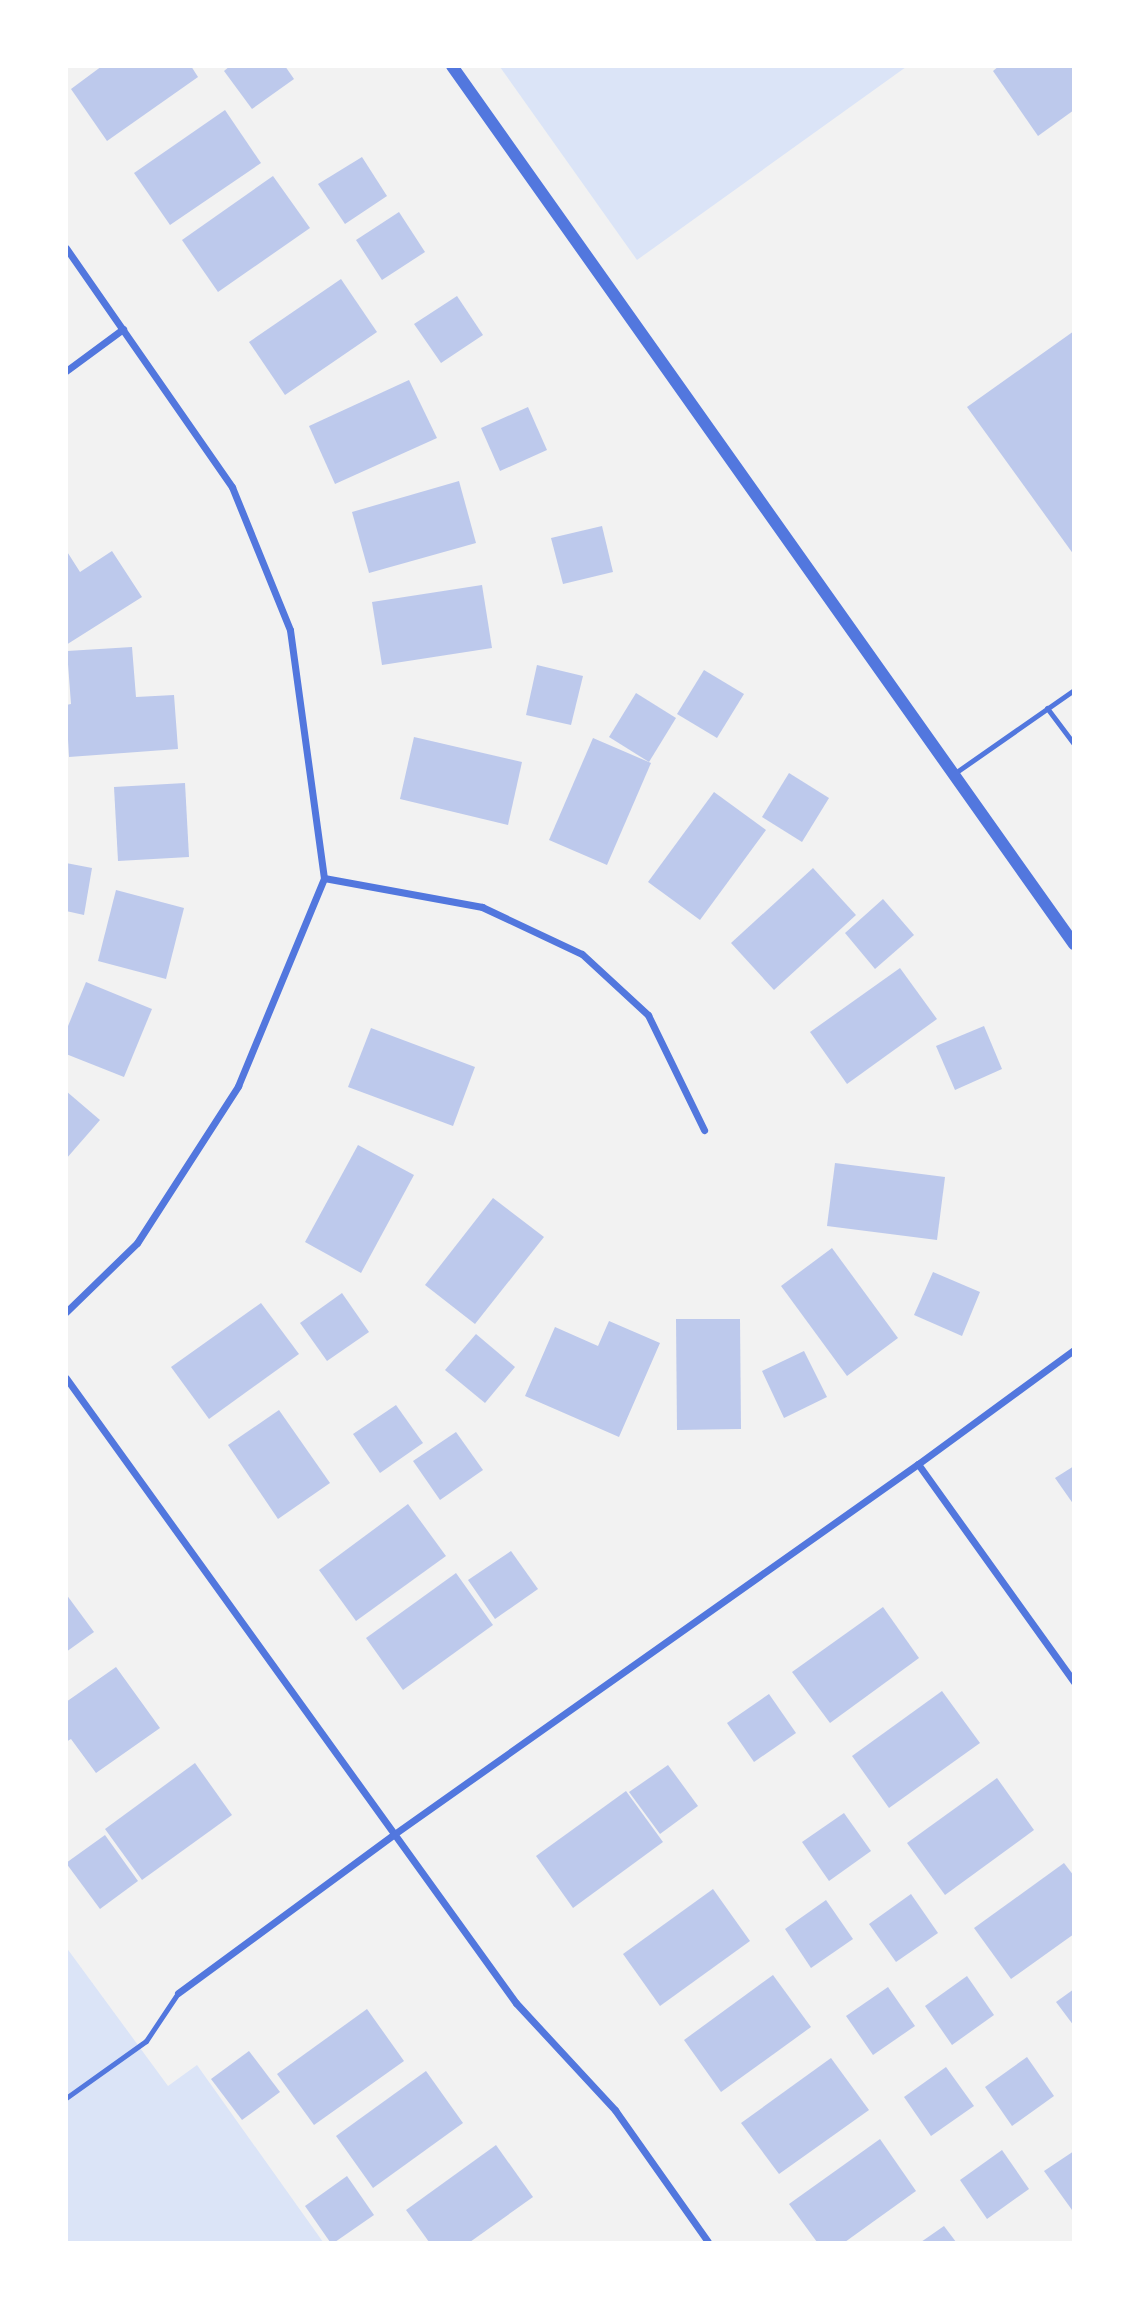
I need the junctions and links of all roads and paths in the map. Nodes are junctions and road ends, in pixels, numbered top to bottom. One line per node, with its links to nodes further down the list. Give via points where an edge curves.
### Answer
1 (452, 66): 8 (street)
2 (66, 248): 3 (street)
3 (122, 329): 4 (street); 9 (street, via 232,487 290,630)
4 (66, 371)
5 (1073, 690): 6 (lane)
6 (1048, 708): 7 (lane); 8 (lane)
7 (1073, 744)
8 (952, 774): 10 (street)
9 (324, 878): 11 (street, via 482,907 582,954 648,1015); 12 (street, via 238,1086 137,1243)
10 (1073, 944)
11 (704, 1130)
12 (66, 1312)
13 (1073, 1350): 15 (street)
14 (66, 1378): 17 (street)
15 (918, 1464): 16 (street); 17 (street)
16 (1073, 1682)
17 (393, 1835): 18 (street); 20 (street, via 516,2003 615,2110)
18 (178, 1993): 19 (lane, via 146,2041)
19 (66, 2098)
20 (708, 2242)

